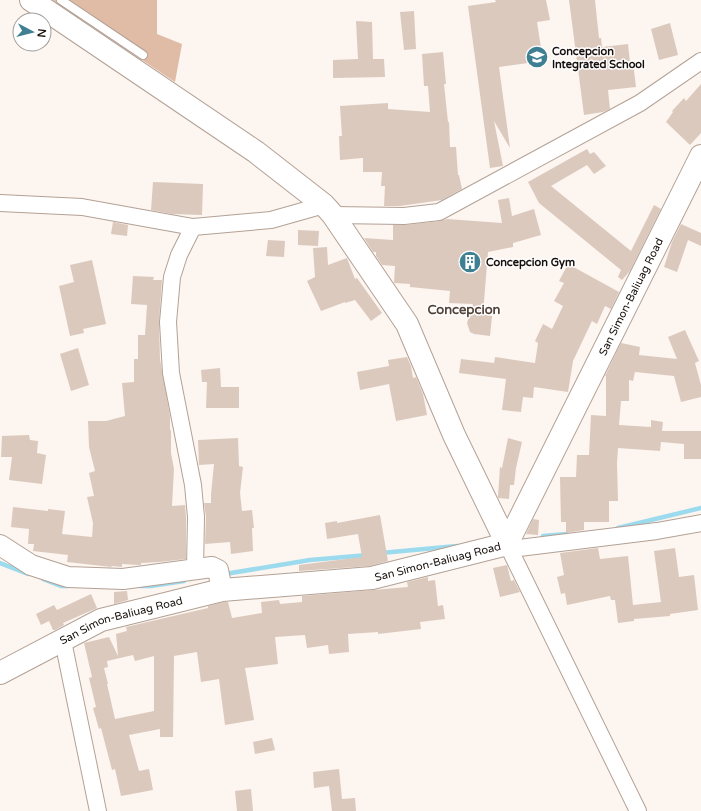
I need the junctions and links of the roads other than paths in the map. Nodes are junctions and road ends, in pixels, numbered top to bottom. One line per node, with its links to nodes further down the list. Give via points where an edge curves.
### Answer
1 (31, 0): 7 (main road, via 256,152)
2 (61, 0): 3 (lane)
3 (143, 55)
4 (701, 61): 7 (street, via 640,103 439,212 404,216)
5 (701, 156): 11 (main road, San Simon-Baliuag Road)
6 (0, 203): 8 (street, via 82,207)
7 (328, 210): 8 (street, via 271,220); 11 (main road, via 407,324 454,435)
8 (193, 227): 12 (street, via 179,255 172,277 168,322 171,373 193,485 196,523)
9 (701, 523): 11 (street, via 657,531)
10 (0, 545): 12 (street, via 31,565 68,577 123,579)
11 (509, 547): 13 (main road, San Simon-Baliuag Road, via 372,578); 17 (street)
12 (195, 569): 13 (street, via 212,567)
13 (220, 580): 14 (main road, San Simon-Baliuag Road, via 102,620)
14 (64, 641): 15 (main road, San Simon-Baliuag Road); 16 (street)
15 (0, 673)
16 (98, 811)
17 (638, 811)

